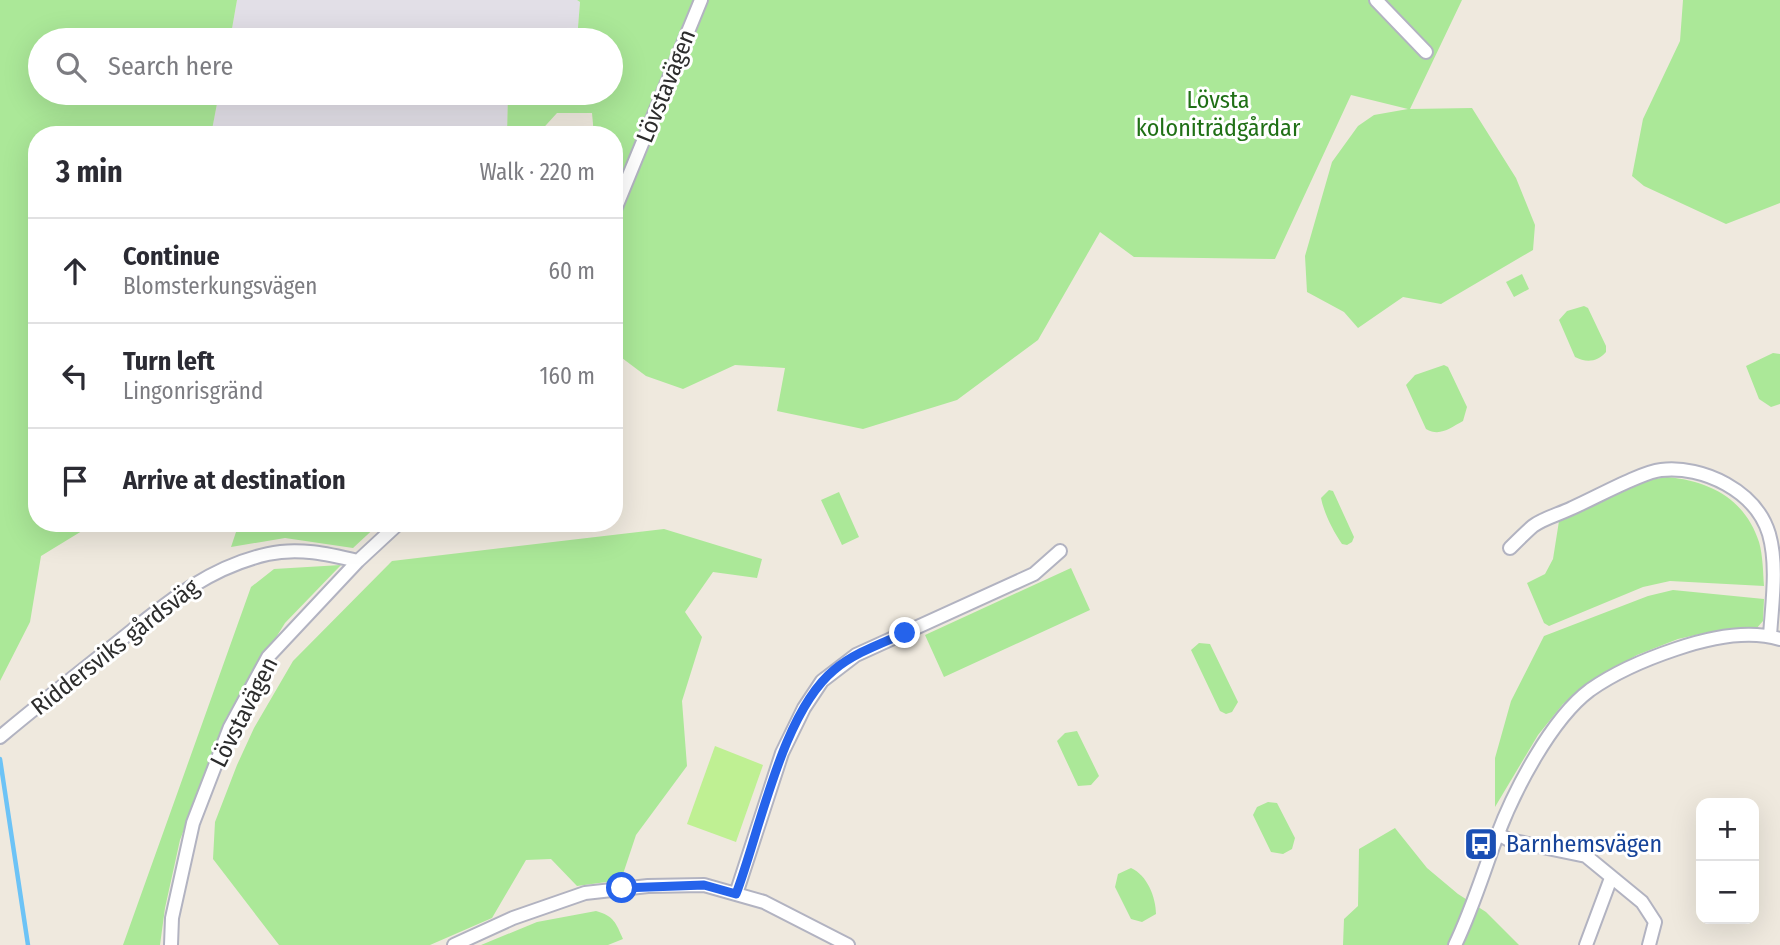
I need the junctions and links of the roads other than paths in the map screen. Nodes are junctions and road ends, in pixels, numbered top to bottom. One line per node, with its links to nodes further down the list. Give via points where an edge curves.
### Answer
1 (701, 0): 4 (street, Lövstavägen)
2 (1376, 0): 3 (street)
3 (1426, 52)
4 (623, 190)
5 (389, 532): 8 (street, Lövstavägen)
6 (1510, 548): 9 (street, via 1535,525 1660,470 1713,478 1736,490 1756,510 1768,532)
7 (1060, 551): 13 (street, via 1034,574 856,655 822,681 782,753)
8 (358, 561): 10 (street, Riddersviks gårdsväg, via 294,551 270,553 215,571 176,596); 14 (street, Lövstavägen, via 268,657 230,727 193,822 172,918)
9 (1775, 637): 11 (street, via 1736,635 1694,643 1640,661 1589,691 1534,758)
10 (0, 737)
11 (1498, 834): 12 (street, via 1586,856); 17 (street)
12 (1611, 878): 18 (street); 19 (street, via 1653,916)
13 (736, 894): 15 (street, via 704,885 585,893); 16 (street, via 764,902)
14 (171, 945)
15 (454, 945)
16 (848, 945)
17 (1455, 945)
18 (1586, 945)
19 (1649, 945)

